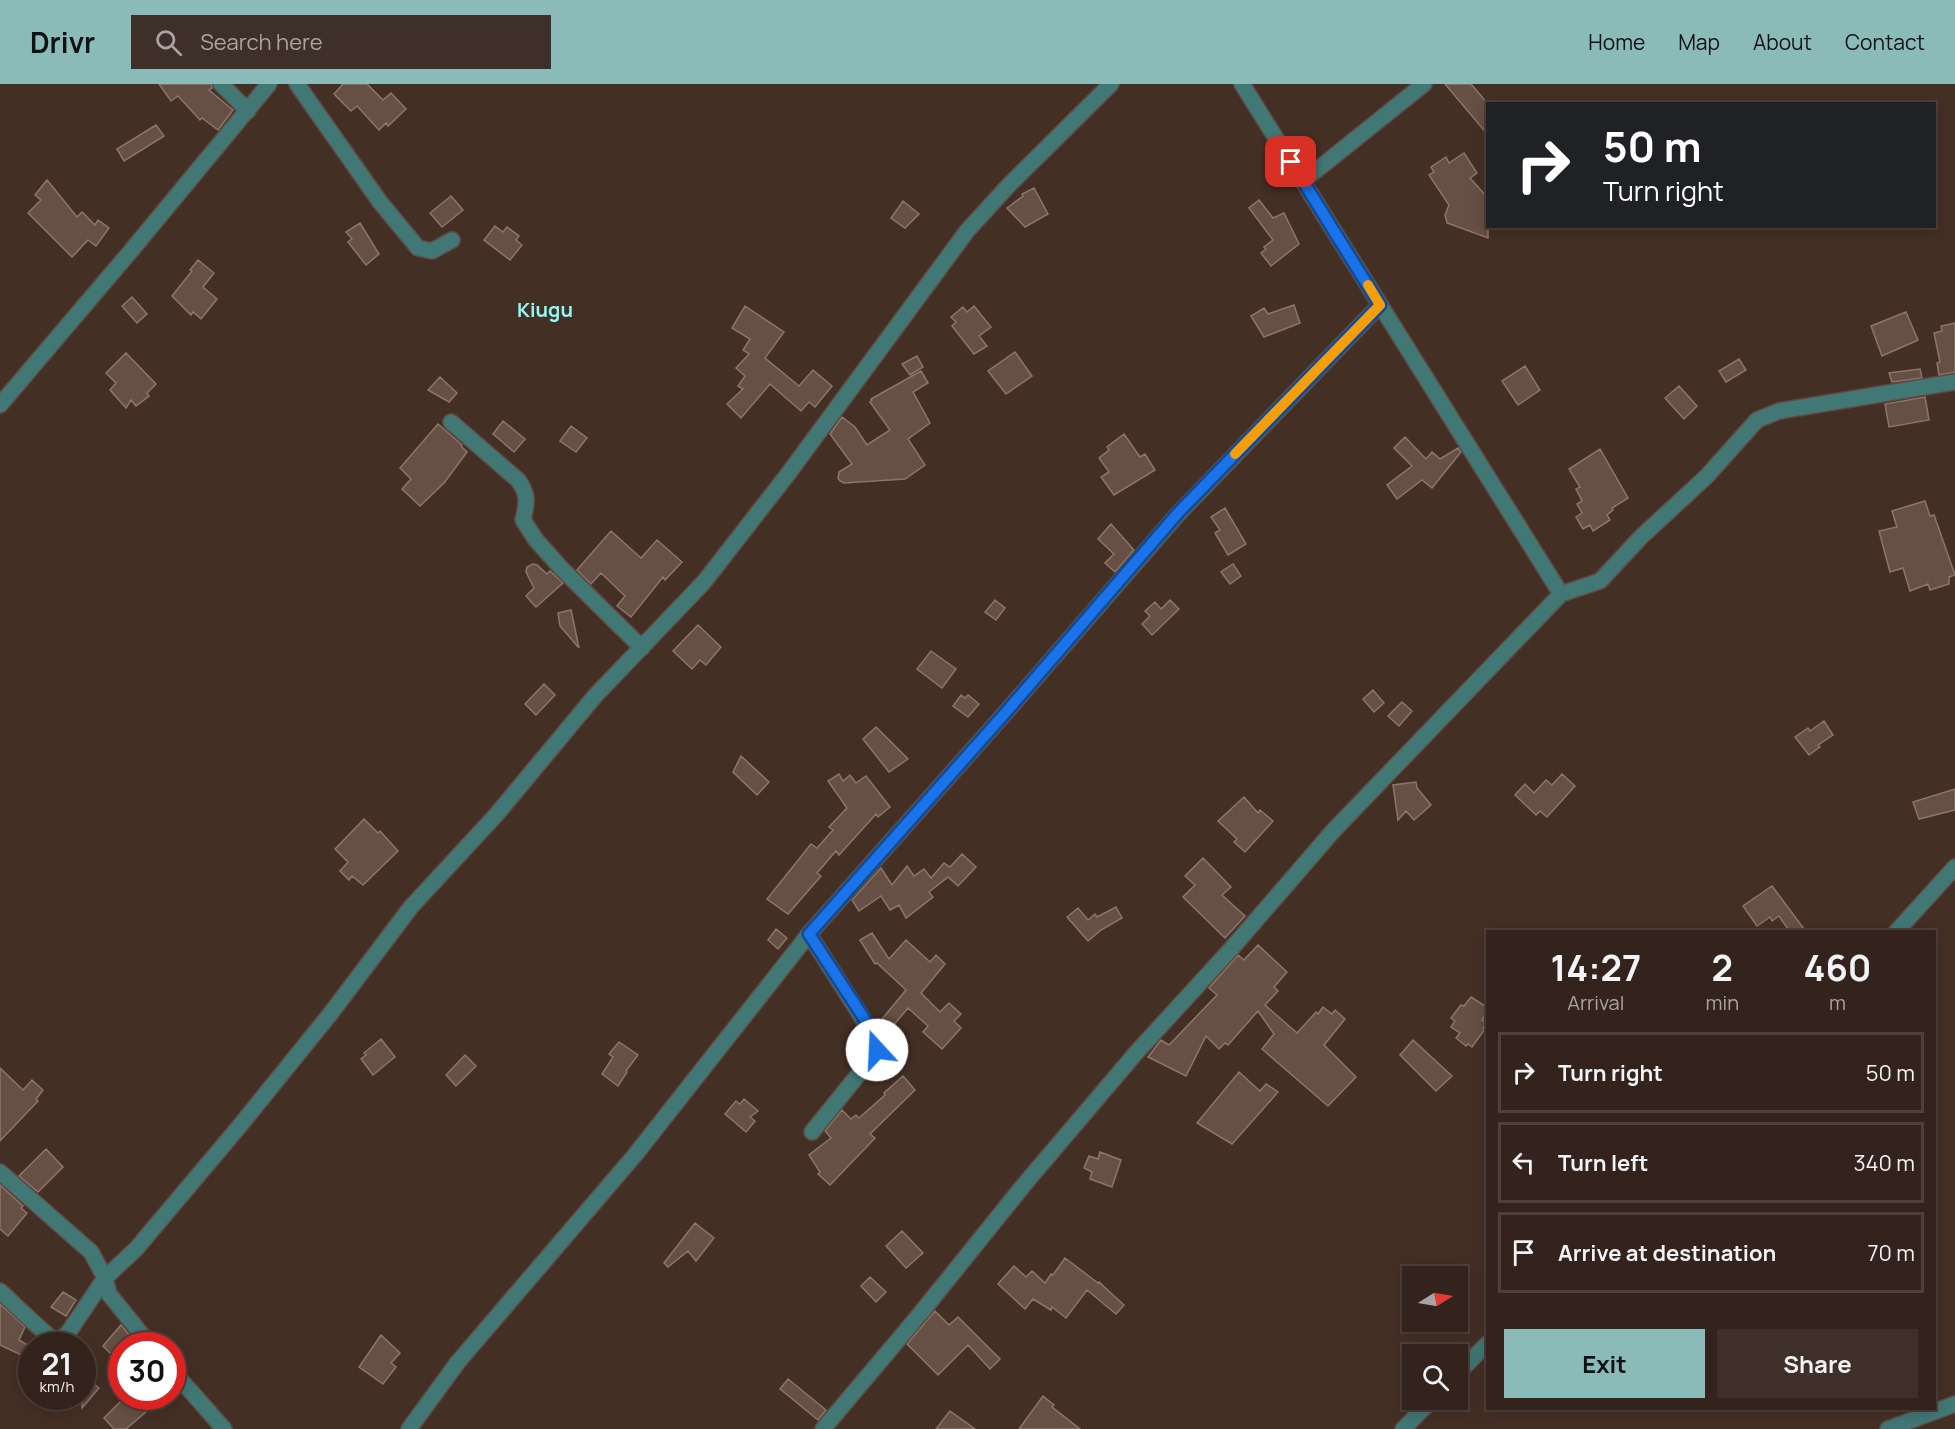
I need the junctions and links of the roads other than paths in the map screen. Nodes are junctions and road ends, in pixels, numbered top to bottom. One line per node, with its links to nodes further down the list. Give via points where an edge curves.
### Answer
1 (220, 84): 7 (street)
2 (269, 84): 7 (street)
3 (297, 84): 9 (street, via 380,202 418,248 432,251)
4 (1112, 84): 15 (street, via 967,231 711,573)
5 (1242, 84): 8 (street)
6 (1424, 84): 8 (street)
7 (248, 111): 12 (street)
8 (1303, 181): 10 (street)
9 (452, 240)
10 (1380, 305): 14 (street); 18 (street, via 1178,513)
11 (1955, 382): 14 (street, via 1779,411 1757,420 1707,476 1600,581)
12 (0, 405)
13 (451, 422): 15 (street, via 518,480 528,501 523,520 527,529)
14 (1560, 594): 31 (street, via 1334,830 1135,1054)
15 (642, 648): 21 (street, via 595,696 496,815 411,907 238,1128 136,1249)
16 (1955, 867): 17 (street)
17 (1898, 930)
18 (809, 934): 19 (street, via 877,1041 871,1059); 30 (street, via 635,1155 458,1362)
19 (812, 1132)
20 (0, 1172): 21 (street, via 91,1252)
21 (105, 1278): 22 (street, via 68,1333 55,1339); 23 (street, via 109,1294)
22 (0, 1292)
23 (140, 1332)
24 (1486, 1345): 25 (street)
25 (1468, 1363)
26 (186, 1386): 29 (street)
27 (1955, 1404): 33 (street)
28 (1422, 1410): 32 (street)
29 (224, 1429)
30 (409, 1429)
31 (823, 1429)
32 (1403, 1429)
33 (1888, 1429)

